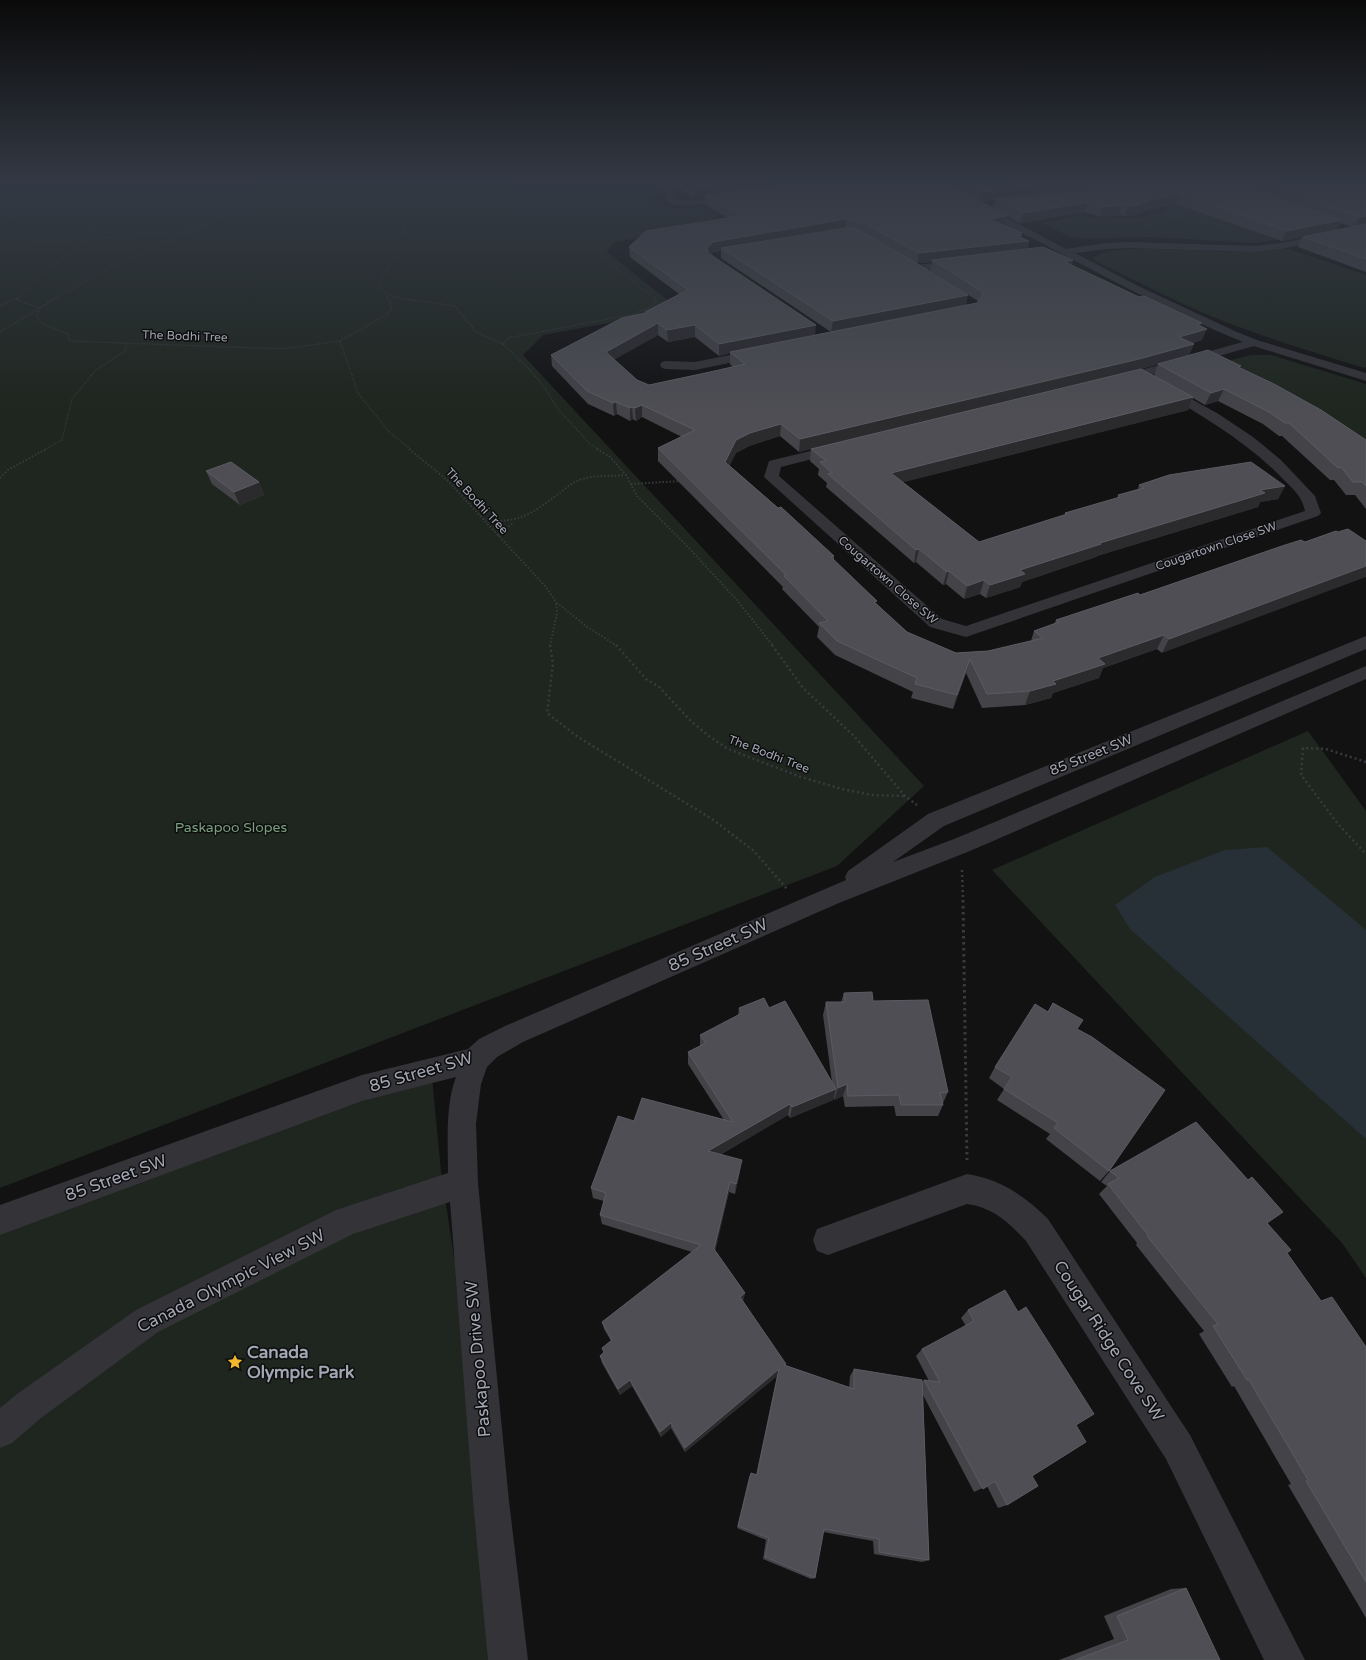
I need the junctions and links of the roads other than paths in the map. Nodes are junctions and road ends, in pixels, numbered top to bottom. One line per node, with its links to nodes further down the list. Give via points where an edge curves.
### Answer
1 (1078, 258): 3 (street, via 1156,299)
2 (929, 276): 2 (street, via 968,266 913,267)
3 (1253, 342): 6 (street); 7 (street)
4 (769, 350): 5 (street, via 695,366)
5 (666, 365)
6 (1139, 375): 8 (street); 9 (street, Cougartown Close SW, via 1212,416 1248,440 1276,463 1310,499 1313,513 966,632 936,623 771,477 774,464)
7 (1366, 377)
8 (1108, 382)
9 (852, 445)
10 (1366, 642): 12 (street, 85 Street SW, via 936,820)
11 (1366, 672): 12 (street, 85 Street SW, via 962,845)
12 (830, 896): 13 (street, 85 Street SW, via 514,1034 488,1048)
13 (476, 1059): 14 (street, Paskapoo Drive SW, via 467,1084 462,1124); 15 (street, 85 Street SW, via 362,1088)
14 (462, 1183): 17 (street, Canada Olympic View SW, via 347,1221 147,1321 29,1406); 18 (street, Paskapoo Drive SW)
15 (0, 1220)
16 (828, 1240): 19 (street, Cougar Ridge Cove SW, via 967,1189 980,1190 1011,1205 1037,1230 1178,1447)
17 (0, 1431)
18 (508, 1660)
19 (1284, 1660)

